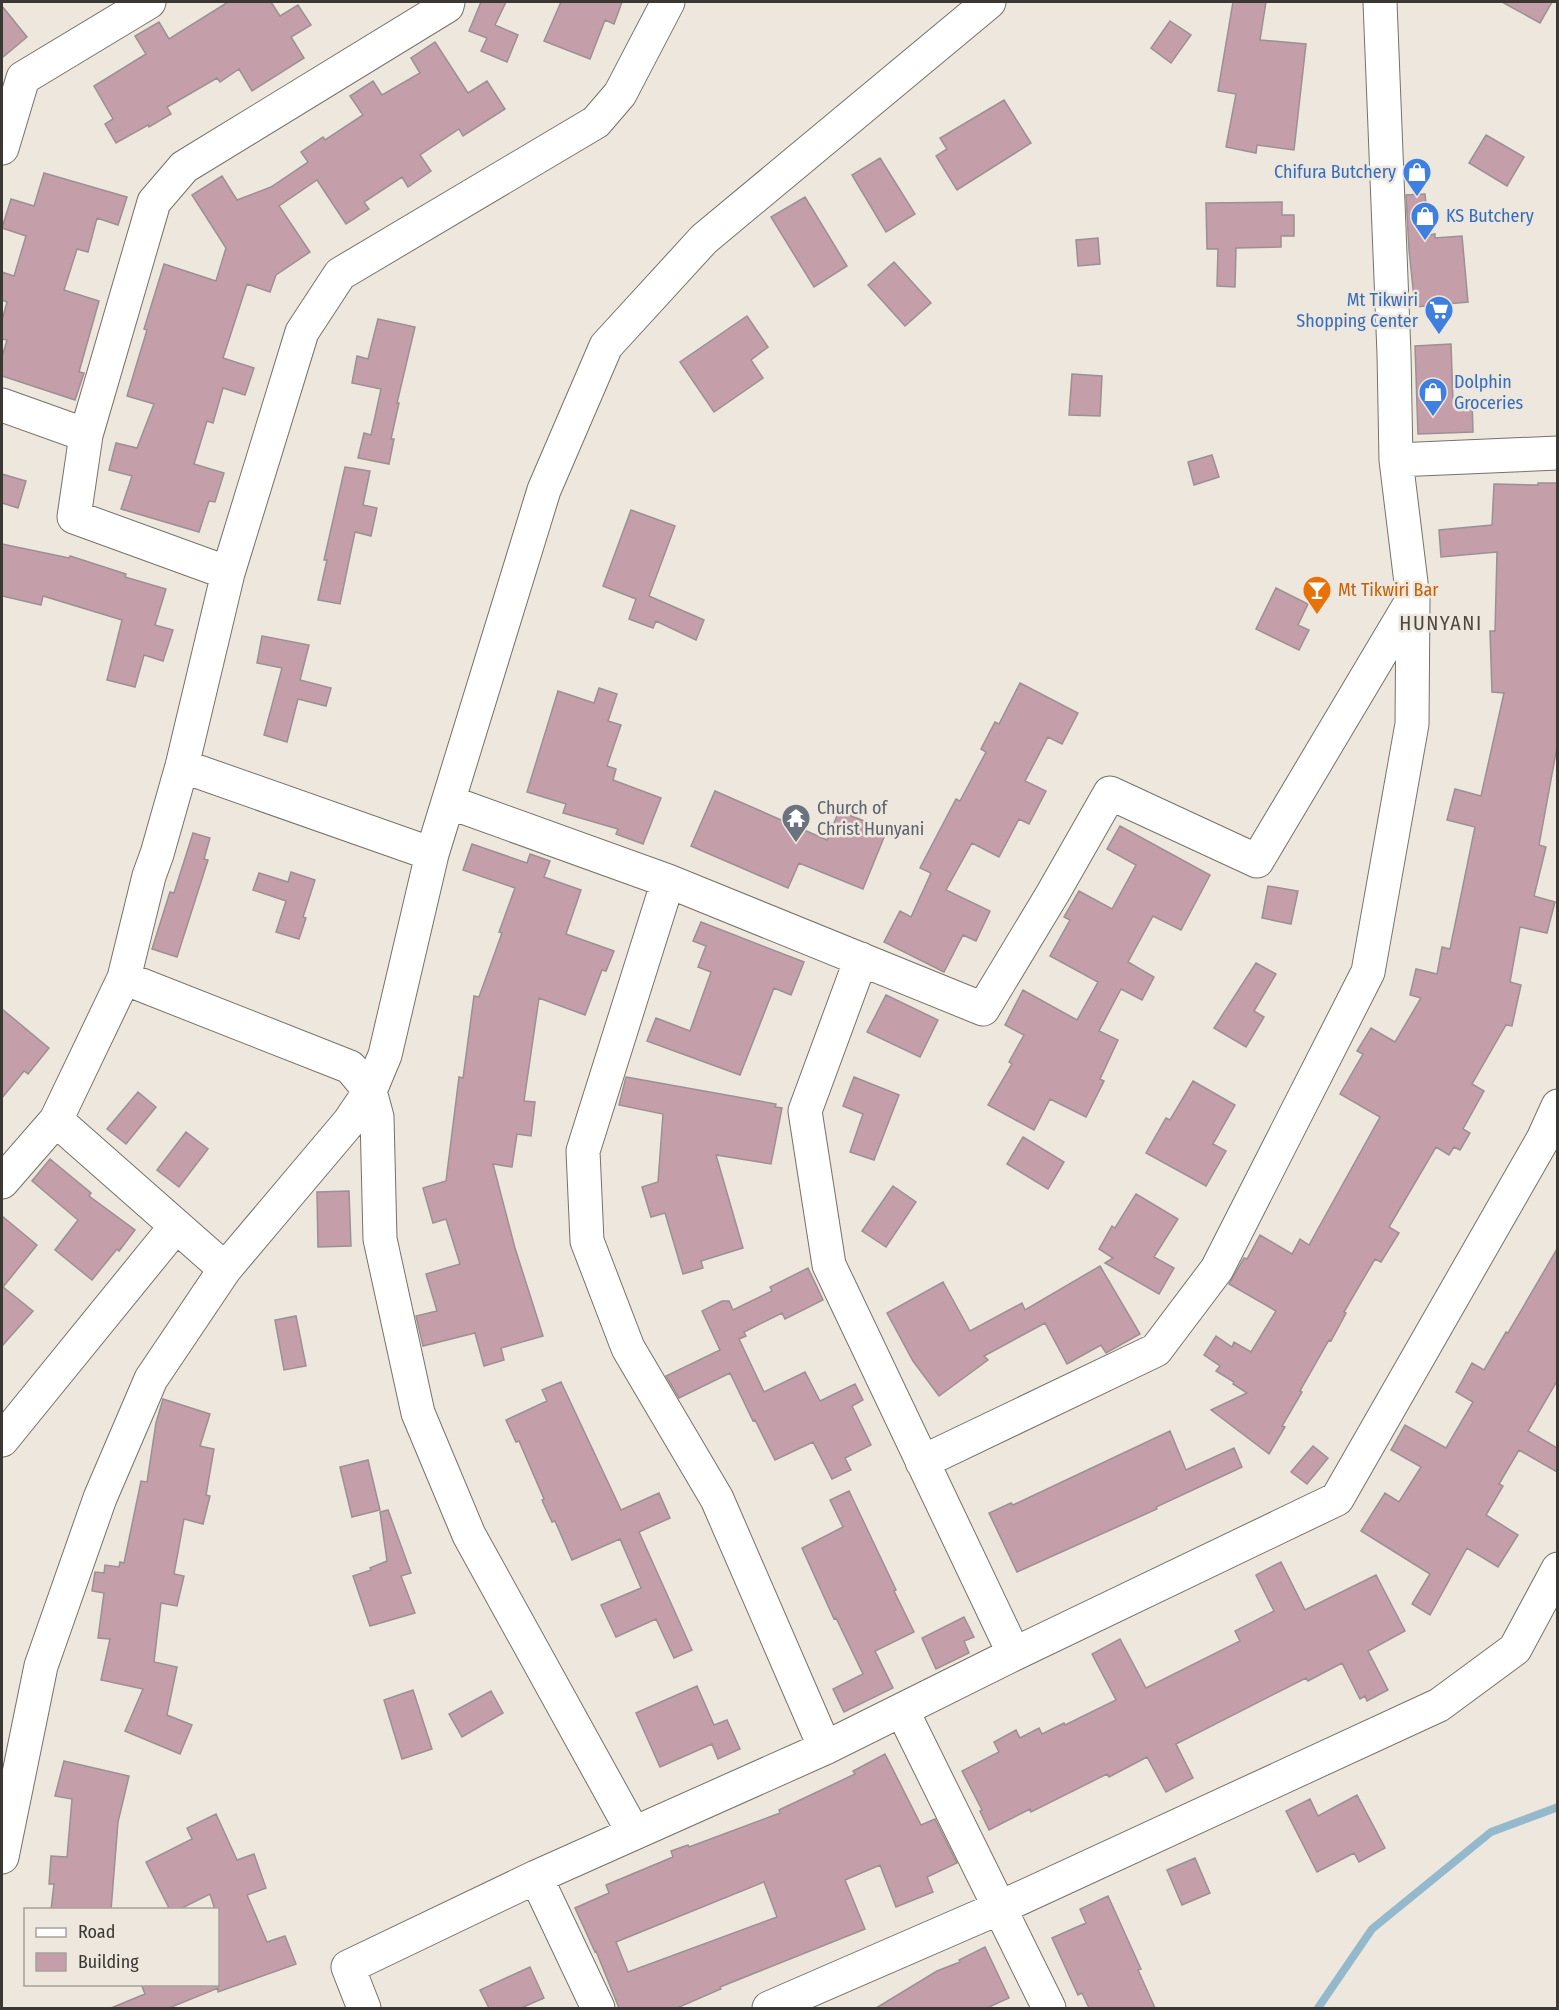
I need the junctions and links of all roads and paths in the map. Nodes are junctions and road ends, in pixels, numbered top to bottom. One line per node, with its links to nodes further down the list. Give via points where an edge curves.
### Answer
1 (150, 2): 6 (street, via 23,78)
2 (448, 2): 8 (street, via 184,167 154,202)
3 (668, 2): 11 (street, via 620,94 596,122 340,274 302,332)
4 (989, 2): 14 (street, via 704,239 606,346 544,490)
5 (1380, 2): 10 (street)
6 (2, 148)
7 (2, 405): 8 (street)
8 (86, 435): 11 (street, via 74,518)
9 (1557, 453): 10 (street)
10 (1396, 460): 12 (street)
11 (228, 573): 13 (street)
12 (1413, 599): 17 (street, via 1257,861 1110,793 983,1009); 26 (street, via 1412,724 1368,972 1217,1269 1156,1350)
13 (183, 766): 15 (street); 18 (street, via 149,876)
14 (448, 802): 15 (street); 16 (street)
15 (432, 854): 19 (street, via 385,1056)
16 (668, 881): 17 (street); 30 (street, via 583,1151 587,1241 628,1348 717,1499)
17 (861, 959): 26 (street, via 805,1111 829,1265)
18 (124, 978): 19 (street, via 350,1067); 21 (street)
19 (370, 1091): 24 (street, via 349,1122); 31 (street, via 377,1117 380,1239 418,1413 469,1535)
20 (1557, 1106): 28 (street, via 1543,1139 1337,1499)
21 (56, 1120): 22 (street); 23 (street)
22 (2, 1182)
23 (176, 1226): 24 (street); 25 (street)
24 (225, 1269): 32 (street, via 151,1379 100,1498 41,1666)
25 (2, 1440)
26 (922, 1462): 28 (street)
27 (1557, 1569): 34 (street, via 1515,1649 1439,1705)
28 (1014, 1654): 29 (street)
29 (902, 1710): 30 (street); 34 (street)
30 (825, 1748): 31 (street)
31 (633, 1832): 33 (street)
32 (2, 1857)
33 (536, 1876): 35 (street, via 348,1967); 36 (street)
34 (999, 1908): 37 (street); 38 (street)
35 (364, 2008)
36 (598, 2008)
37 (769, 2008)
38 (1049, 2008)

